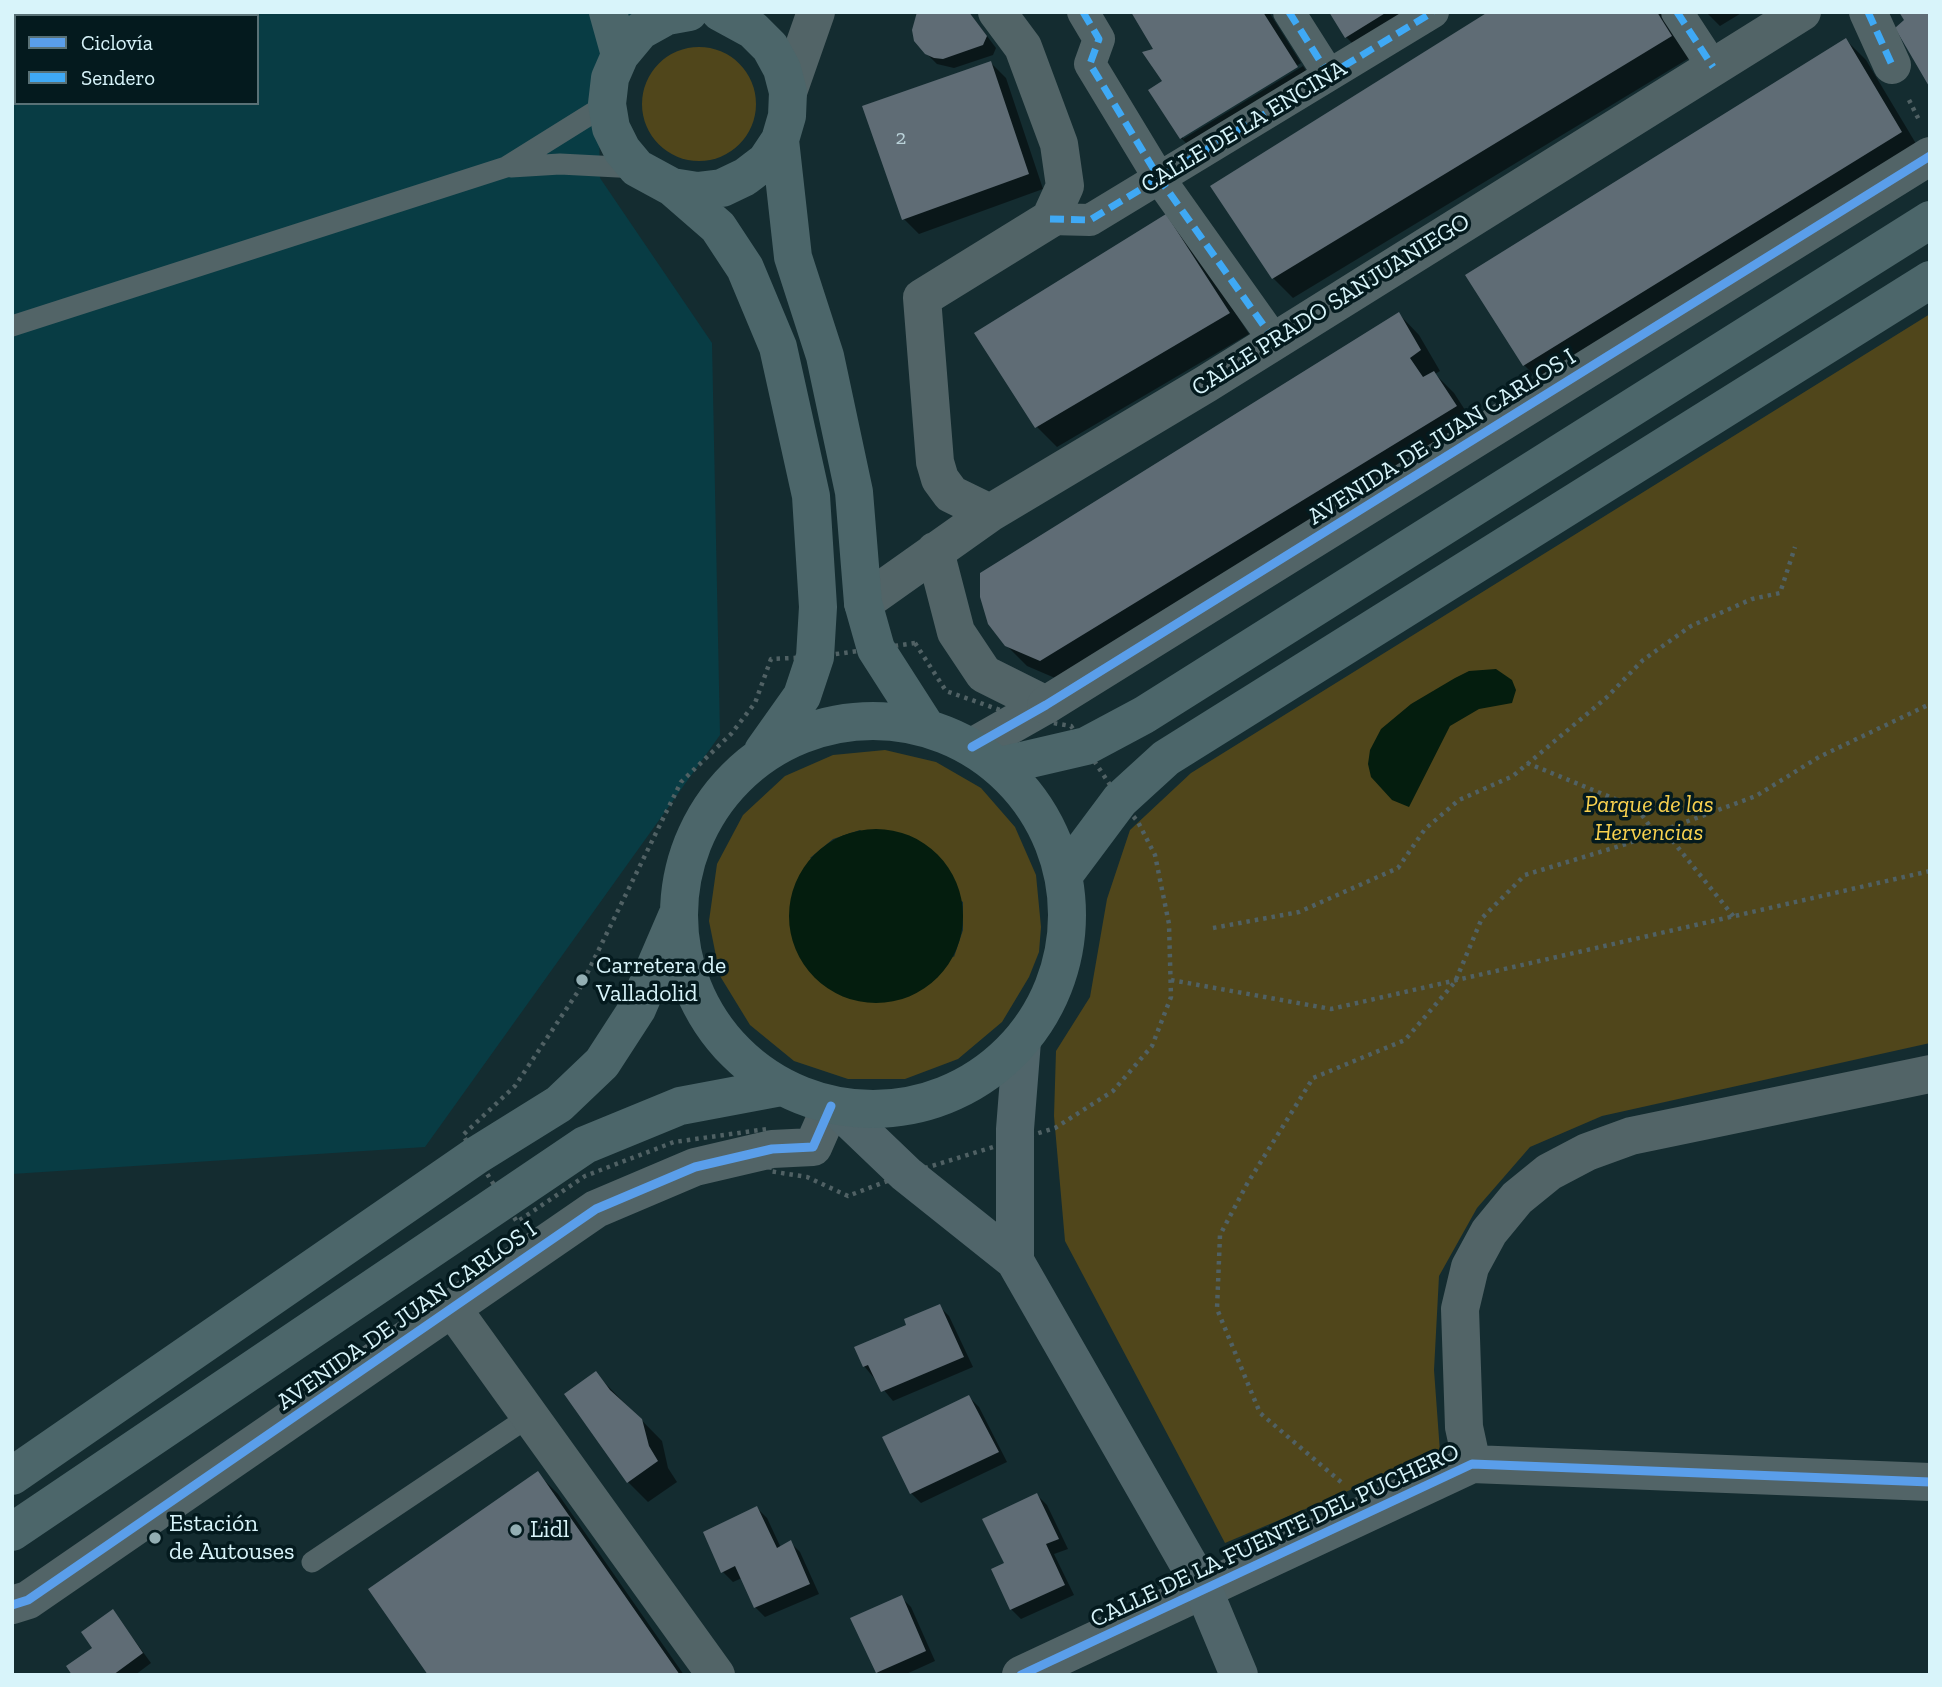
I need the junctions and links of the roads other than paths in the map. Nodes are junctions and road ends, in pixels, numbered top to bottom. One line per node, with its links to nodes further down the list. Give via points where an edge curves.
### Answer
1 (608, 12): 12 (highway)
2 (689, 12): 12 (highway, via 667,16 640,32)
3 (720, 12): 16 (highway, via 753,30 770,47)
4 (997, 12): 24 (street, via 1023,47 1059,144 1065,186)
5 (1083, 12): 22 (street, via 1099,39 1090,64)
6 (1289, 12): 15 (street)
7 (1433, 12): 15 (street, CALLE DE LA ENCINA)
8 (1677, 12): 14 (street)
9 (1801, 12): 14 (street, CALLE PRADO SANJUANIEGO)
10 (1868, 12): 13 (street)
11 (812, 14): 16 (street)
12 (620, 55): 17 (highway, via 610,78)
13 (1892, 65)
14 (1713, 67): 28 (street, CALLE PRADO SANJUANIEGO)
15 (1329, 75): 22 (street, CALLE DE LA ENCINA)
16 (788, 92): 18 (highway)
17 (607, 104): 20 (lane); 21 (highway, via 611,128)
18 (780, 140): 23 (highway, via 746,177 722,188); 31 (highway, via 793,257 825,356 854,492)
19 (1927, 144): 32 (street, AVENIDA DE JUAN CARLOS I)
20 (506, 167): 21 (lane); 27 (lane)
21 (637, 168): 23 (highway)
22 (1159, 178): 24 (street, CALLE DE LA ENCINA, via 1090,220); 28 (street)
23 (672, 187): 34 (highway, via 718,227 745,268 778,347 811,496 818,607 815,657 802,696)
24 (1050, 219): 29 (street, via 922,298 940,479 951,494)
25 (1930, 220): 35 (highway, via 1144,715 1086,746)
26 (1930, 280): 36 (highway, via 1166,758 1120,800)
27 (12, 326)
28 (1275, 341): 29 (street, CALLE PRADO SANJUANIEGO)
29 (990, 513): 30 (street, CALLE PRADO SANJUANIEGO)
30 (935, 551): 31 (street, CALLE PRADO SANJUANIEGO); 32 (street, via 956,632 984,674)
31 (863, 603): 33 (highway, via 876,649)
32 (1035, 711): 35 (street, AVENIDA DE JUAN CARLOS I)
33 (926, 727): 34 (highway, via 868,720 811,730); 35 (highway)
34 (760, 756): 37 (highway, via 715,800 692,844)
35 (986, 756): 36 (highway, via 1041,815)
36 (1064, 875): 38 (highway, via 1068,933 1053,991)
37 (677, 916): 40 (highway, via 690,985 726,1044); 46 (highway, via 637,1009 602,1063 559,1104 477,1155)
38 (1022, 1041): 41 (highway, via 970,1085 905,1108); 42 (main road)
39 (1930, 1074): 45 (street, via 1631,1136 1549,1172 1517,1198 1489,1232 1470,1268 1460,1308 1464,1427)
40 (781, 1087): 41 (highway); 48 (highway, AVENIDA DE JUAN CARLOS I, via 680,1106 585,1145)
41 (834, 1107): 42 (main road, via 906,1174); 43 (street, AVENIDA DE JUAN CARLOS I, via 813,1147 772,1149 695,1167 596,1209)
42 (1014, 1261): 50 (main road)
43 (453, 1308): 44 (street); 51 (street, AVENIDA DE JUAN CARLOS I, via 28,1600)
44 (530, 1416): 49 (lane); 52 (street)
45 (1472, 1464): 47 (street, CALLE DE LA FUENTE DEL PUCHERO); 50 (street, CALLE DE LA FUENTE DEL PUCHERO)
46 (12, 1476)
47 (1930, 1482)
48 (12, 1532)
49 (312, 1562)
50 (1204, 1591): 53 (street, CALLE DE LA FUENTE DEL PUCHERO); 54 (main road)
51 (12, 1605)
52 (716, 1675)
53 (1021, 1675)
54 (1239, 1675)

